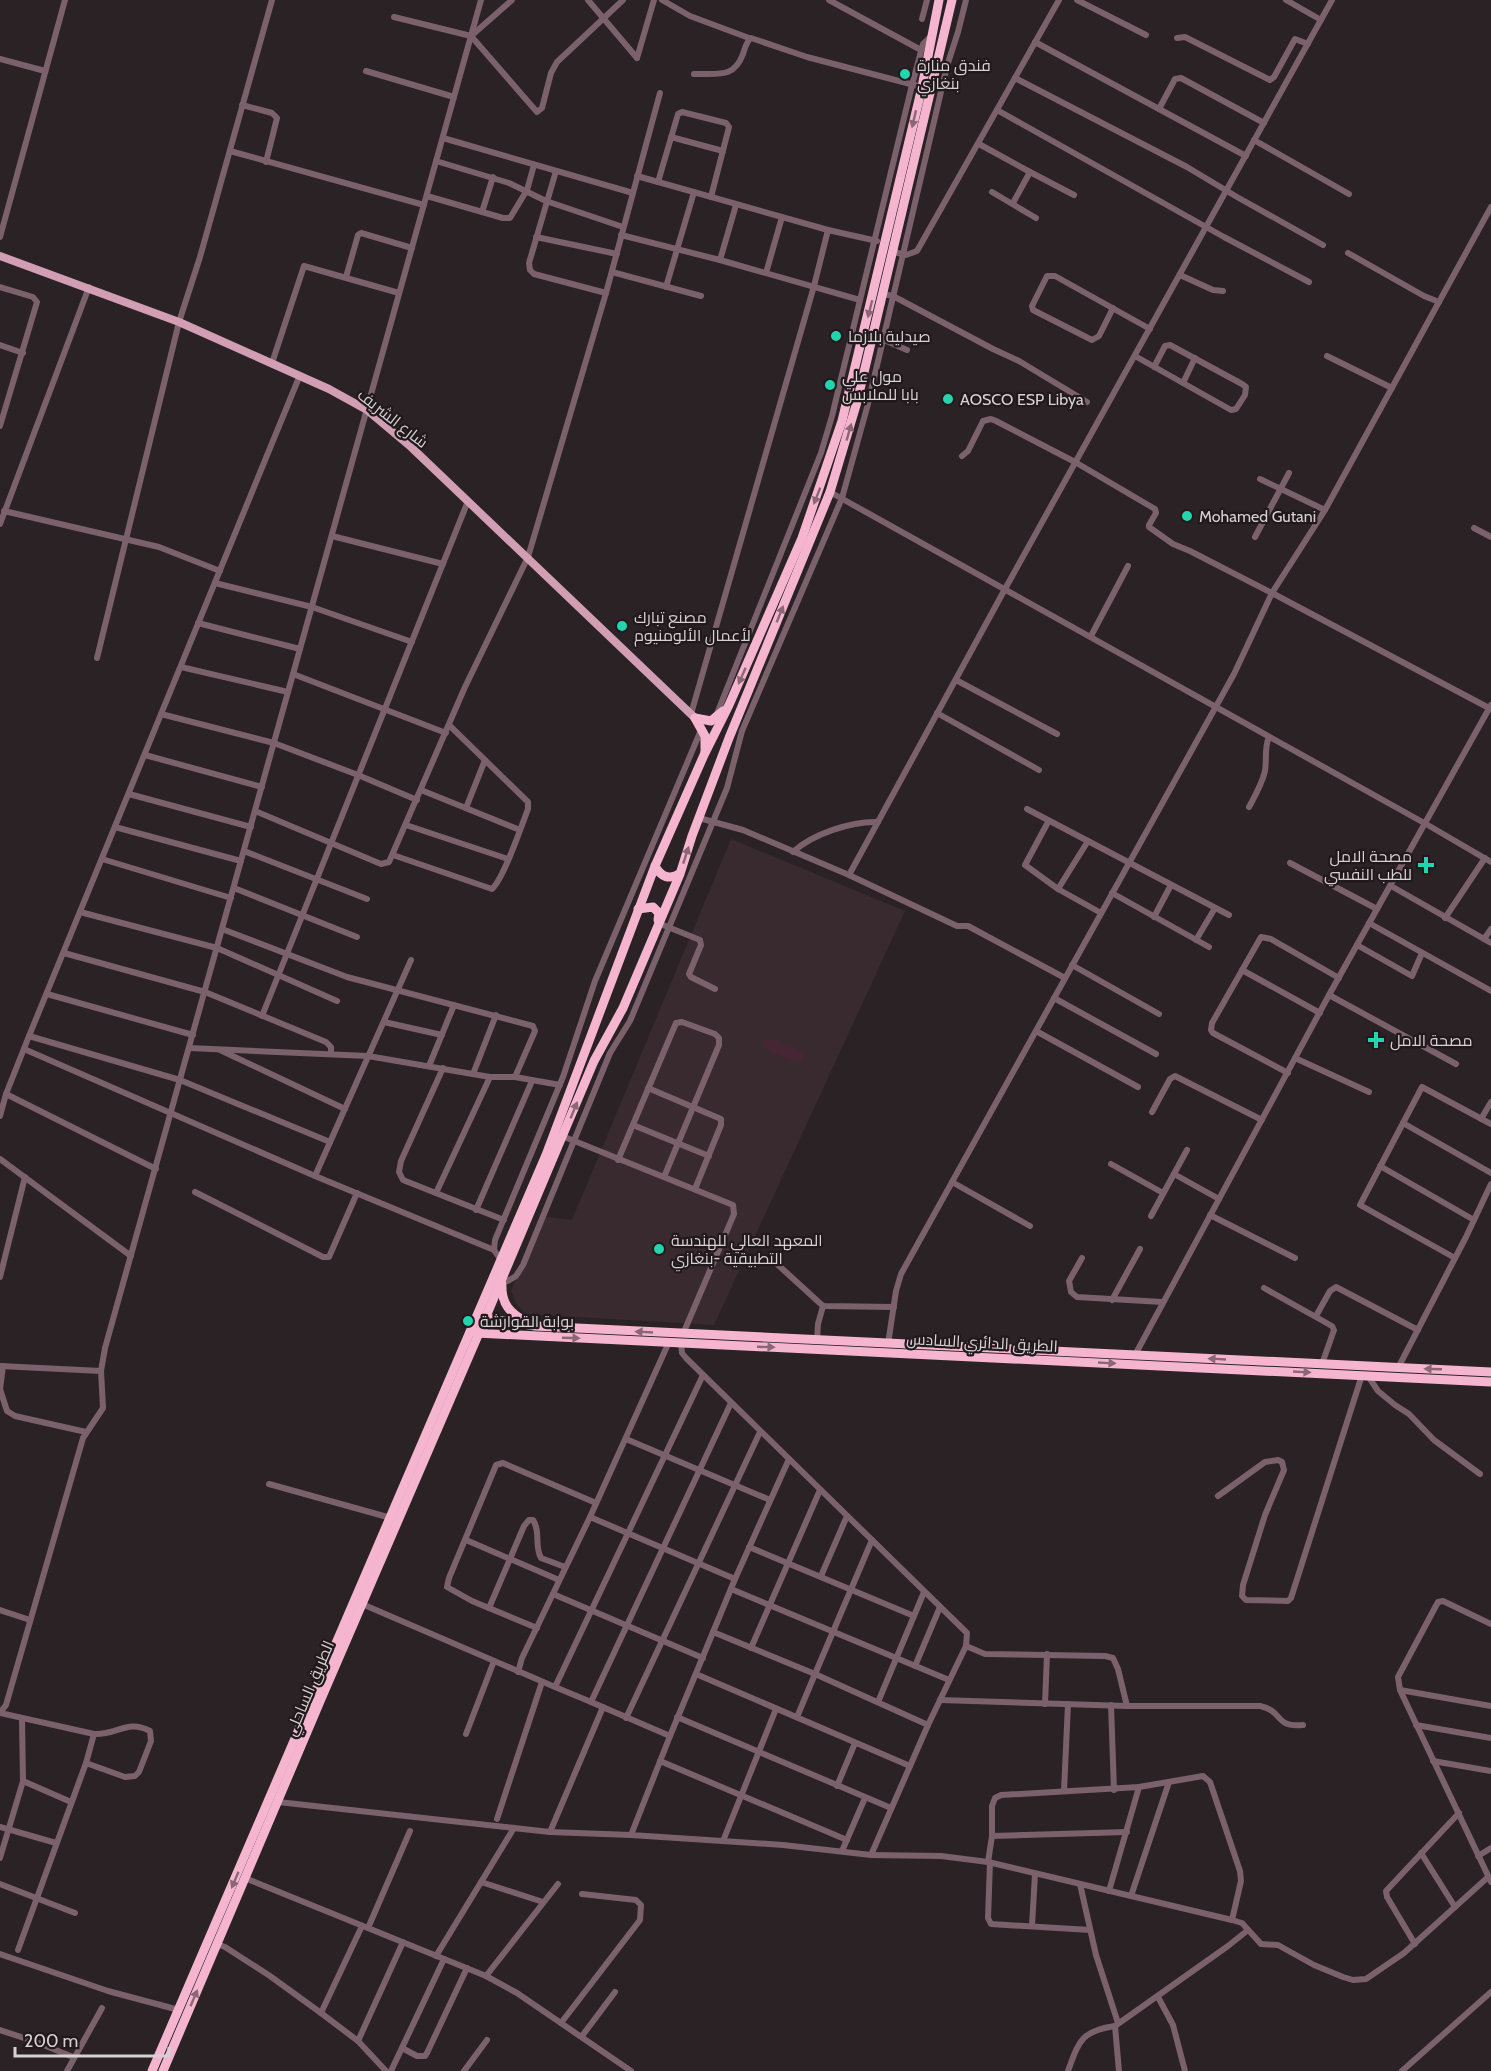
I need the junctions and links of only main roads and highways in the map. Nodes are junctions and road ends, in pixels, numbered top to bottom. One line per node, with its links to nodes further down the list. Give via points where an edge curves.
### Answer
1 (939, 0): 4 (highway, one-way to 4)
2 (952, 0): 4 (highway, via 898,254)
3 (0, 256): 6 (main road, شارع الشريف, via 179,322 300,375 367,410 397,434)
4 (869, 332): 5 (highway, one-way to 5, via 822,485); 9 (highway, one-way to 4, via 741,709 830,492 858,402)
5 (729, 705): 6 (highway, via 711,722); 7 (highway)
6 (693, 716): 7 (highway, via 702,729)
7 (704, 755): 8 (highway)
8 (656, 866): 9 (highway, via 663,876 672,878); 10 (highway)
9 (680, 874): 11 (highway)
10 (638, 909): 11 (highway, via 653,907 659,914); 15 (highway, via 546,1155)
11 (658, 923): 12 (highway, one-way to 11, via 594,1061 623,1008)
12 (502, 1278): 13 (highway); 14 (highway, via 507,1309)
13 (485, 1318): 14 (highway, الطريق الدائري السادس); 15 (highway)
14 (535, 1326): 16 (highway); 17 (highway, الطريق الدائري السادس, one-way to 14)
15 (475, 1330): 16 (highway, الطريق الدائري السادس); 21 (highway, الطريق الساحلي, via 391,1518); 21 (highway, الطريق الساحلي, via 362,1604)
16 (538, 1336): 17 (highway, الطريق الدائري السادس, one-way to 17, via 669,1342)
17 (682, 1338): 18 (highway, الطريق الدائري السادس, one-way to 18); 18 (highway, الطريق الدائري السادس, via 817,1340)
18 (1076, 1357): 19 (highway, الطريق الدائري السادس, one-way to 18, via 1136,1354); 20 (highway, الطريق الدائري السادس, one-way to 20)
19 (1491, 1372)
20 (1491, 1382)
21 (332, 1664): 22 (highway, الطريق الساحلي, one-way to 22); 22 (highway, الطريق الساحلي, via 278,1802 217,1944)
22 (199, 1975): 23 (highway, الطريق الساحلي, via 178,2010); 24 (highway, الطريق الساحلي, one-way to 22)
23 (152, 2071)
24 (163, 2071)

